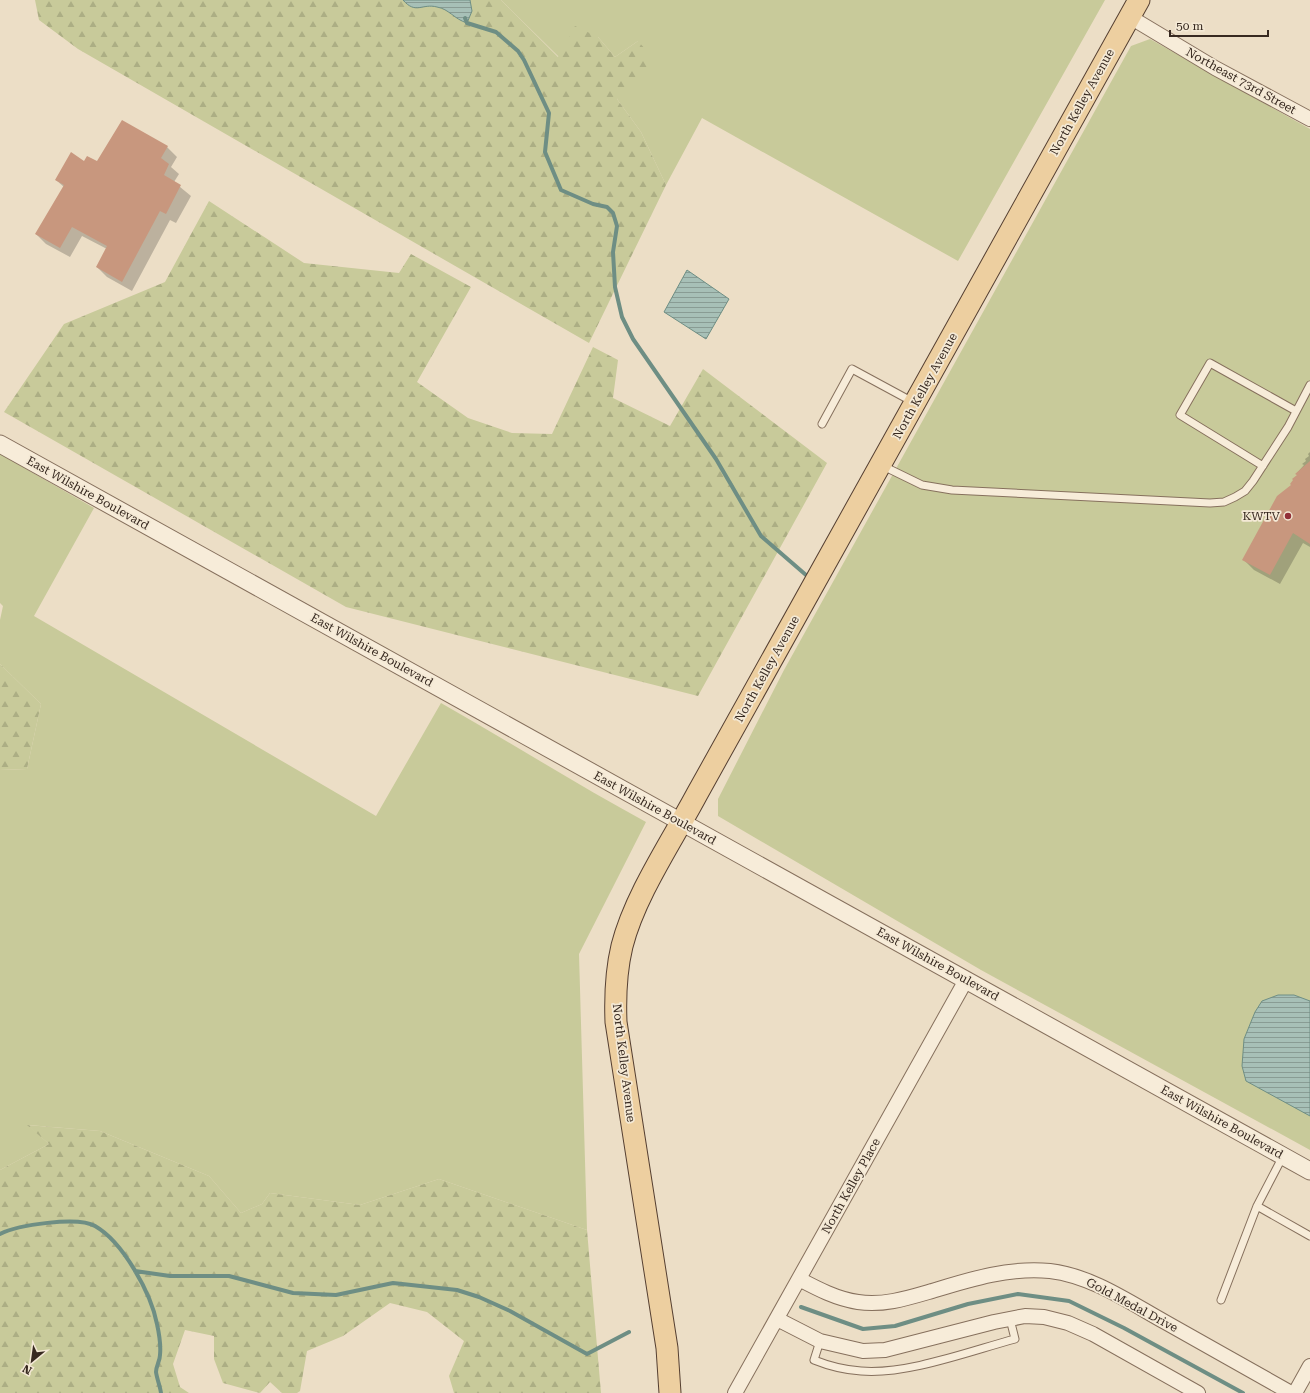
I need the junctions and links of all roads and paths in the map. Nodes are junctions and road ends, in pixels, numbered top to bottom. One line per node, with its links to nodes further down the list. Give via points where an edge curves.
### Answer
1 (1135, 9): 2 (street, Northeast 73rd Street, via 1215,68); 4 (main road, North Kelley Avenue)
2 (1310, 119)
3 (1310, 385): 5 (lane)
4 (915, 403): 6 (lane, via 852,369); 8 (main road, North Kelley Avenue)
5 (1296, 411): 9 (lane); 9 (lane, via 1210,363 1180,415)
6 (822, 424)
7 (0, 444): 10 (street, East Wilshire Boulevard)
8 (881, 465): 9 (lane, via 922,485 952,490 1210,503 1224,502 1245,492); 10 (main road, North Kelley Avenue)
9 (1263, 466)
10 (682, 823): 11 (street, East Wilshire Boulevard); 22 (main road, North Kelley Avenue, via 642,894 631,920 622,946 615,1000 619,1048 667,1348)
11 (966, 980): 12 (street, East Wilshire Boulevard); 16 (street, North Kelley Place)
12 (1283, 1156): 13 (street, East Wilshire Boulevard); 14 (lane)
13 (1310, 1171)
14 (1257, 1206): 15 (lane); 17 (lane)
15 (1310, 1236)
16 (799, 1279): 19 (street, North Kelley Place); 25 (street, Gold Medal Drive, via 841,1299 881,1304 1009,1271 1030,1270 1071,1275 1107,1289)
17 (1221, 1300)
18 (1010, 1319): 20 (street, via 885,1350 863,1351); 20 (lane, via 1015,1339 887,1371 862,1372 835,1368 814,1360); 24 (street, via 1025,1316 1044,1317 1068,1323 1093,1334)
19 (777, 1320): 20 (street); 23 (street, North Kelley Place)
20 (820, 1342)
21 (1310, 1366): 26 (street)
22 (670, 1393)
23 (735, 1393)
24 (1198, 1393)
25 (1291, 1393)
26 (1295, 1393)

